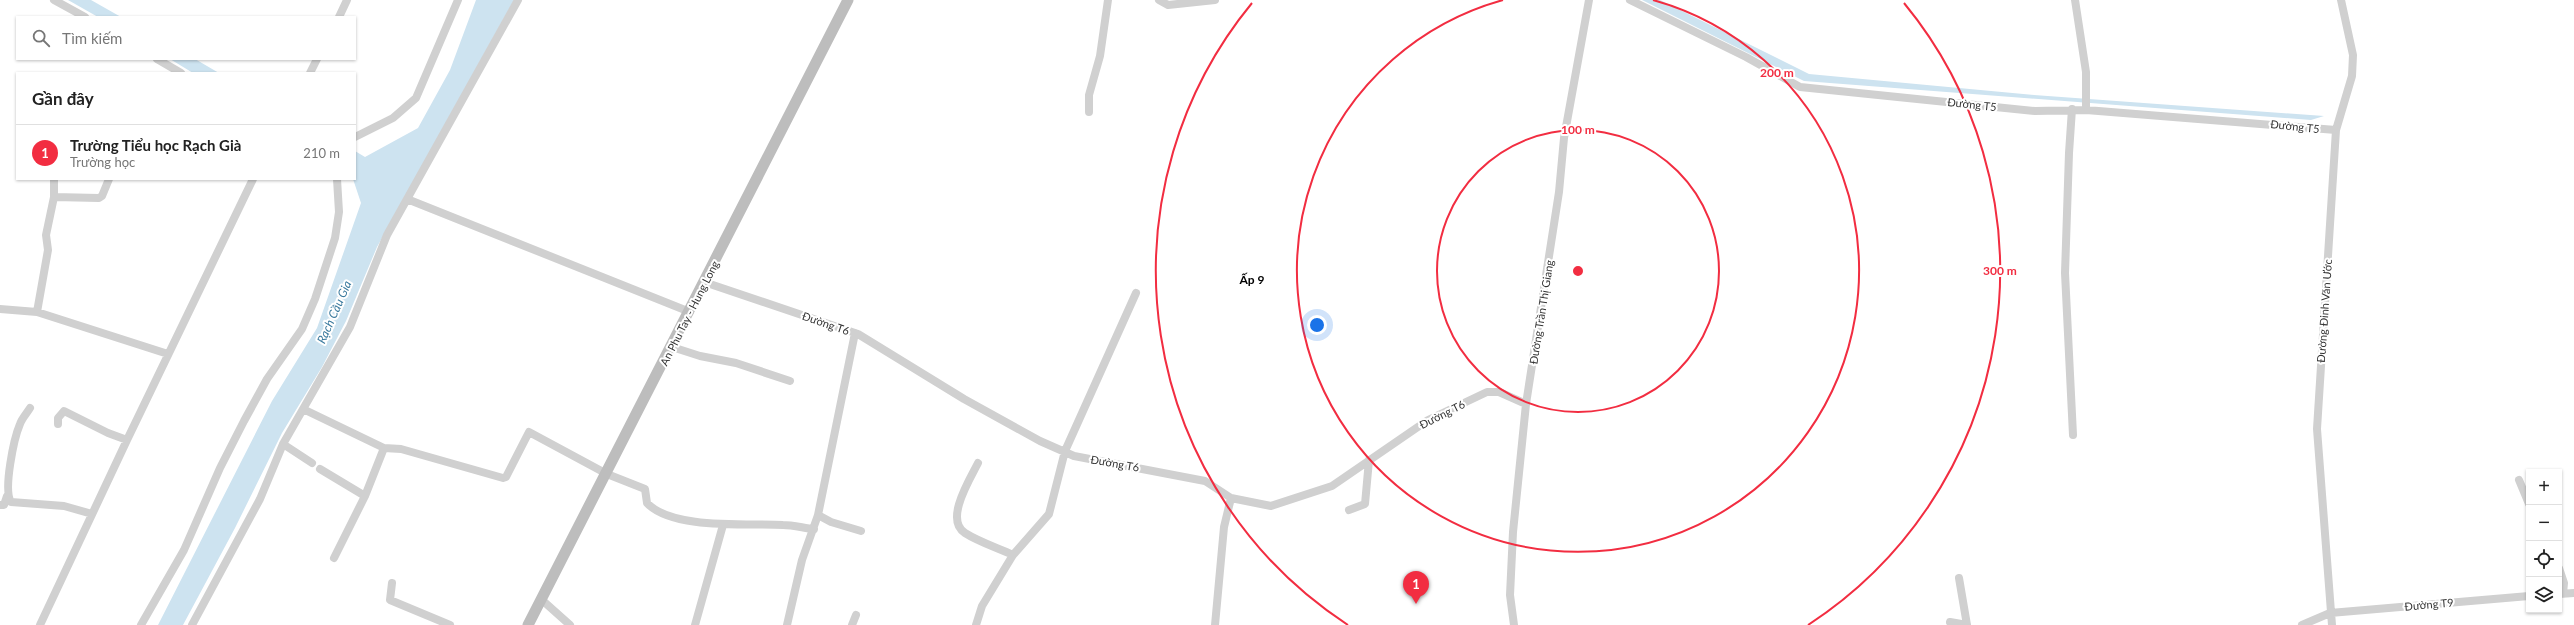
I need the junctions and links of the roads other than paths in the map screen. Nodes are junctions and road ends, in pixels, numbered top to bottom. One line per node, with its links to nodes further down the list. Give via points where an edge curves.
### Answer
1 (54, 0): 13 (street)
2 (348, 0): 14 (street)
3 (458, 0): 23 (street, via 416,98 393,118)
4 (518, 0): 29 (street)
5 (848, 0): 30 (street, An Phu Tay - Hung Long)
6 (1108, 0): 21 (street, via 1102,44 1089,95)
7 (1159, 0): 8 (street, via 1168,4)
8 (1215, 0)
9 (1589, 0): 39 (street, Đường Trần Thị Giang, via 1564,138 1559,192)
10 (1630, 0): 20 (street, Đường T5, via 1746,57 1800,87 2035,110)
11 (2075, 0): 19 (street, via 2087,92)
12 (2341, 0): 22 (street, Đường Đinh Văn Ước, via 2353,60 2348,93)
13 (83, 16)
14 (340, 16)
15 (159, 60): 17 (street)
16 (316, 60): 18 (street)
17 (179, 72)
18 (310, 72)
19 (2086, 107): 20 (street, Đường T5); 22 (street, Đường T5)
20 (2072, 109): 43 (street, via 2065,273)
21 (1089, 112)
22 (2336, 130): 75 (street, Đường Đinh Văn Ước, via 2317,429)
23 (356, 137)
24 (54, 180): 28 (street)
25 (109, 180): 28 (street, via 99,198)
26 (253, 180): 37 (street)
27 (337, 180): 79 (street, via 340,212 335,238 302,329 267,379 220,468 184,550)
28 (54, 197): 33 (street, via 46,235 48,250)
29 (407, 199): 34 (street); 41 (street, via 387,235 350,327)
30 (704, 282): 34 (street, An Phu Tay - Hung Long); 35 (street, Đường T6)
31 (1136, 292): 47 (street)
32 (0, 310): 33 (street)
33 (37, 312): 37 (street)
34 (690, 312): 36 (street, An Phu Tay - Hung Long)
35 (855, 333): 47 (street, Đường T6, via 904,360 964,399 1040,441); 61 (street)
36 (672, 347): 38 (street, via 736,363); 52 (street, An Phu Tay - Hung Long)
37 (168, 354): 44 (street)
38 (790, 381)
39 (1526, 404): 48 (street, Đường T6, via 1499,392 1487,392 1428,420); 89 (street, Đường Trần Thị Giang, via 1513,532 1510,595)
40 (30, 408): 54 (street, via 20,424 10,465)
41 (303, 409): 45 (street); 46 (street)
42 (58, 424): 44 (street, via 58,418 64,411)
43 (2073, 435)
44 (127, 440): 60 (street)
45 (283, 444): 49 (street); 80 (street, via 260,499)
46 (384, 448): 52 (street, via 400,449 503,478 506,477 527,432 530,432); 55 (street)
47 (1064, 451): 57 (street, Đường T6, via 1074,456 1205,481); 65 (street, via 1049,514)
48 (1369, 460): 57 (street, Đường T6, via 1332,486 1271,506); 59 (street, via 1365,504)
49 (312, 463)
50 (978, 463): 65 (street, via 957,510 957,525 964,533)
51 (320, 469): 55 (street)
52 (608, 474): 62 (street, via 645,489 647,503 652,508 688,520); 74 (street, An Phu Tay - Hung Long)
53 (2519, 480): 56 (street)
54 (7, 496): 58 (street, via 4,505); 60 (street, via 11,502 64,506)
55 (366, 496): 66 (street)
56 (2526, 497)
57 (1231, 498): 88 (street, via 1224,527)
58 (0, 505)
59 (1349, 510)
60 (92, 514): 78 (street)
61 (818, 515): 63 (street); 64 (street, via 830,522)
62 (723, 525): 63 (street, via 785,525); 84 (street)
63 (814, 529): 85 (street, via 802,560)
64 (861, 531)
65 (1013, 555): 87 (street, via 982,606)
66 (334, 558)
67 (2562, 577): 70 (street)
68 (1959, 578): 90 (street)
69 (392, 584): 81 (street, via 390,600)
70 (2562, 590)
71 (2574, 593): 72 (street)
72 (2562, 594)
73 (2526, 596): 75 (street, Đường T9)
74 (542, 600): 82 (street, An Phu Tay - Hung Long); 83 (street)
75 (2330, 613): 91 (street, Đường T9); 92 (street, Đường Đinh Văn Ước)
76 (856, 615): 86 (street)
77 (1950, 622): 90 (street)
78 (40, 625)
79 (141, 625)
80 (192, 625)
81 (450, 625)
82 (528, 625)
83 (570, 625)
84 (694, 625)
85 (787, 625)
86 (852, 625)
87 (976, 625)
88 (1215, 625)
89 (1514, 625)
90 (1967, 625)
91 (2302, 625)
92 (2332, 625)

